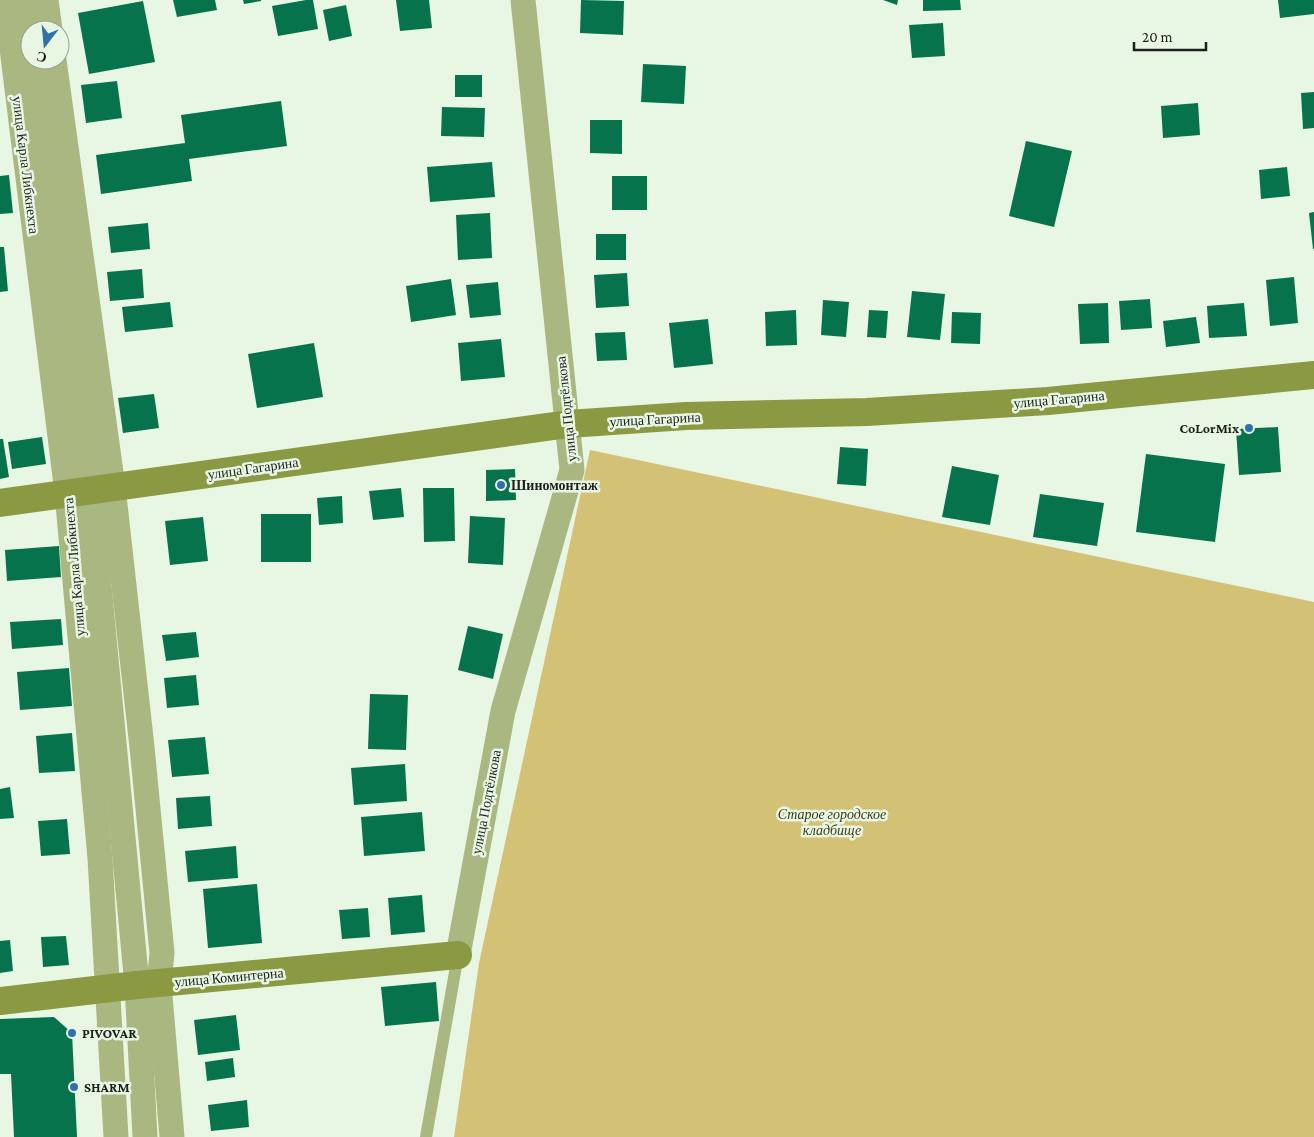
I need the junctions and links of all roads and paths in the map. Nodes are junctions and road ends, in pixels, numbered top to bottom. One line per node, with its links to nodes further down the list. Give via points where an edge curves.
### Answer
1 (6, 0): 11 (street, улица Карла Либкнехта)
2 (26, 0): 5 (street)
3 (46, 0): 6 (street)
4 (523, 0): 10 (street, улица Подтёлкова)
5 (28, 20)
6 (49, 20)
7 (35, 70): 11 (street, улица Карла Либкнехта)
8 (55, 70): 11 (street, улица Карла Либкнехта)
9 (1314, 375): 10 (street, улица Гагарина, via 1048,400 867,412 686,416)
10 (568, 424): 11 (street, улица Гагарина); 13 (street, улица Подтёлкова, via 572,470 503,711)
11 (90, 490): 12 (street, улица Гагарина); 14 (street, улица Карла Либкнехта); 15 (street, улица Карла Либкнехта, via 90,743)
12 (0, 503)
13 (458, 955): 14 (street, улица Коминтерна); 20 (lane)
14 (148, 984): 15 (street, улица Коминтерна); 18 (street, улица Карла Либкнехта); 19 (street, улица Карла Либкнехта)
15 (108, 988): 16 (street, улица Коминтерна); 17 (street, улица Карла Либкнехта)
16 (0, 1000)
17 (116, 1137)
18 (145, 1137)
19 (172, 1137)
20 (426, 1137)

